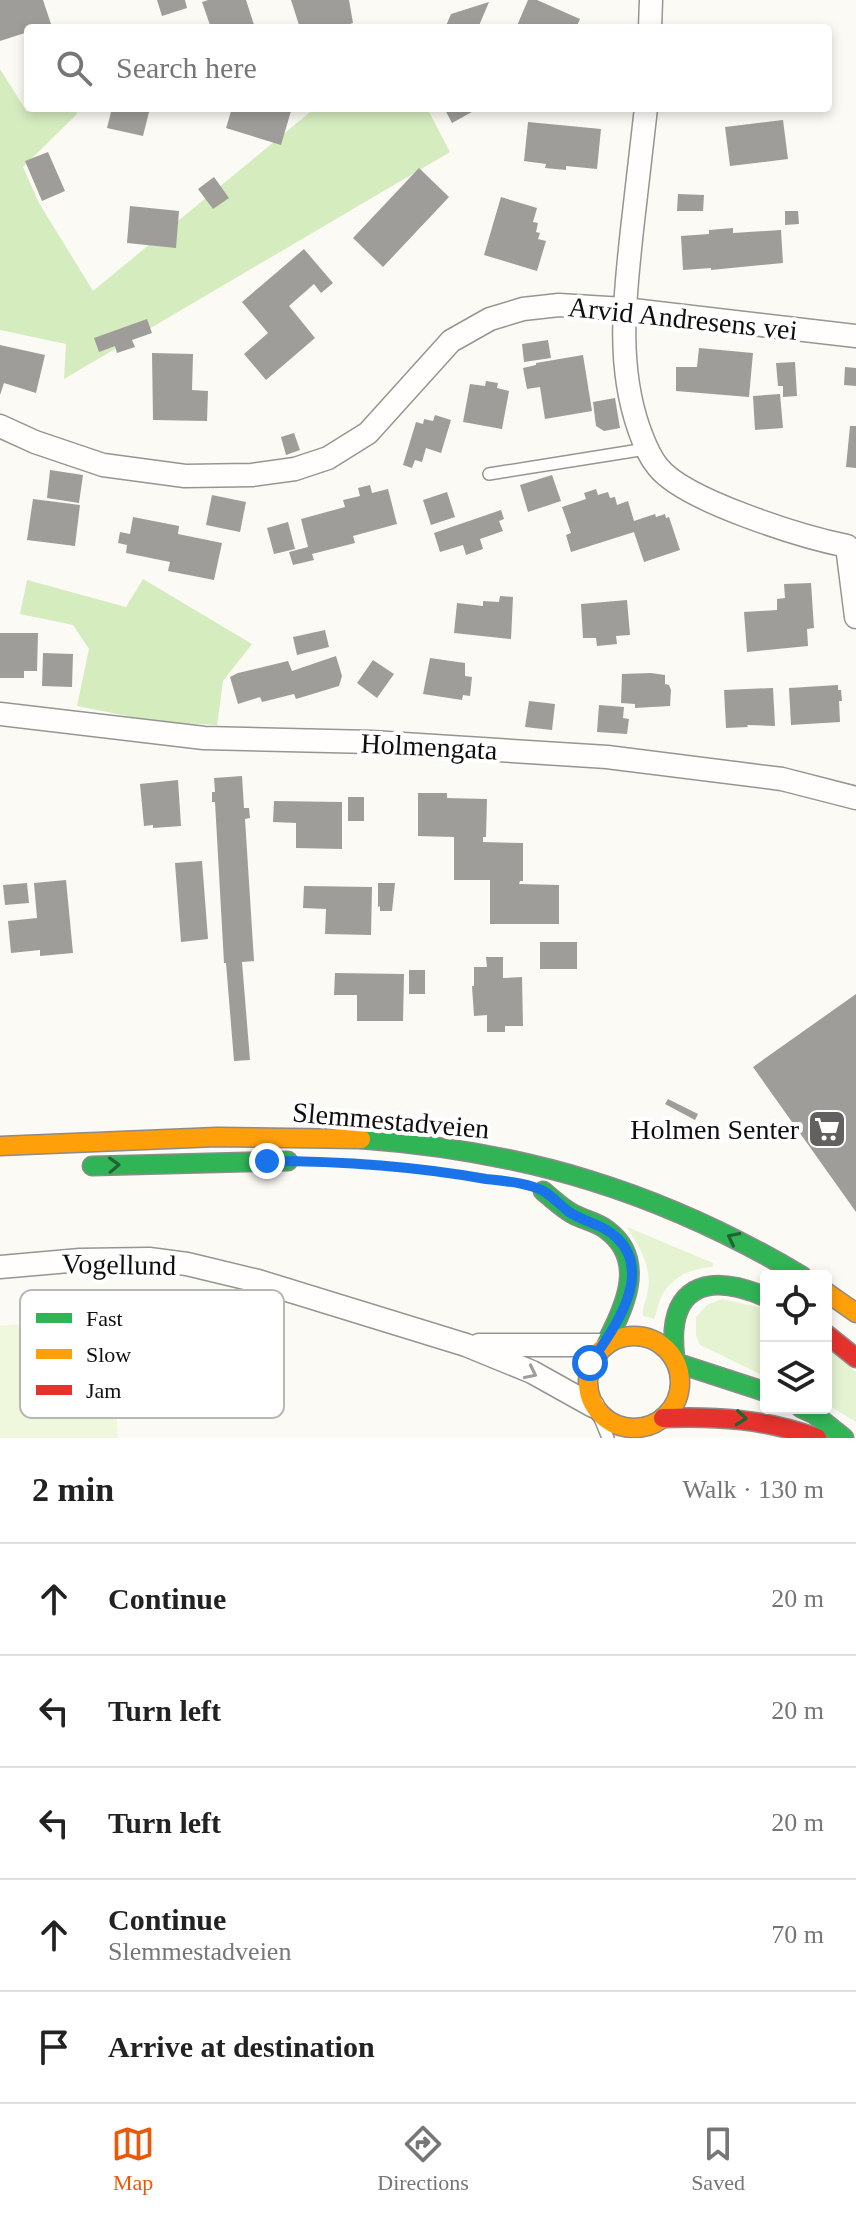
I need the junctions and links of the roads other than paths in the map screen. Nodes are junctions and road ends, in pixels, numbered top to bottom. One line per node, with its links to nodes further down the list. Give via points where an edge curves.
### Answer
1 (651, 0): 2 (street)
2 (650, 24)
3 (646, 112): 4 (street)
4 (624, 309): 5 (street, Arvid Andresens vei); 6 (street, Arvid Andresens vei, via 559,305 490,319 451,341 368,433 328,458 295,469 185,476 103,465); 7 (street, via 624,371)
5 (856, 336)
6 (0, 426)
7 (646, 449): 8 (lane); 9 (street, via 659,469 690,492 807,538)
8 (489, 474)
9 (852, 546): 10 (street)
10 (856, 617)
11 (0, 714): 12 (street, Holmengata, via 204,738 607,757 782,779)
12 (856, 798)
13 (0, 1146): 18 (main road, Slemmestadveien, one-way to 13, via 709,1225 622,1191 476,1152 318,1137 202,1136)
14 (308, 1161): 15 (main road, Slemmestadveien, one-way to 14)
15 (71, 1167)
16 (610, 1211): 25 (main road, via 537,1189 623,1244 630,1292)
17 (0, 1267): 26 (street, Vogellund, via 80,1260 187,1264)
18 (791, 1270)
19 (760, 1294): 28 (main road, via 716,1283 687,1293 672,1327)
20 (832, 1296): 21 (main road)
21 (856, 1313)
22 (832, 1321): 24 (main road)
23 (832, 1339): 27 (main road)
24 (856, 1339)
25 (605, 1344): 26 (street, Vogellund); 28 (main road, via 631,1334 657,1340); 30 (main road, via 590,1363 586,1385)
26 (466, 1345): 30 (street, Vogellund, one-way to 30, via 532,1372)
27 (856, 1358)
28 (676, 1361): 29 (main road); 32 (main road, via 681,1383 676,1402)
29 (760, 1390)
30 (595, 1409): 32 (main road, via 626,1428); 33 (lane)
31 (814, 1414): 35 (main road)
32 (659, 1426): 34 (main road, one-way to 34, via 741,1417)
33 (608, 1438)
34 (817, 1438)
35 (844, 1438)

